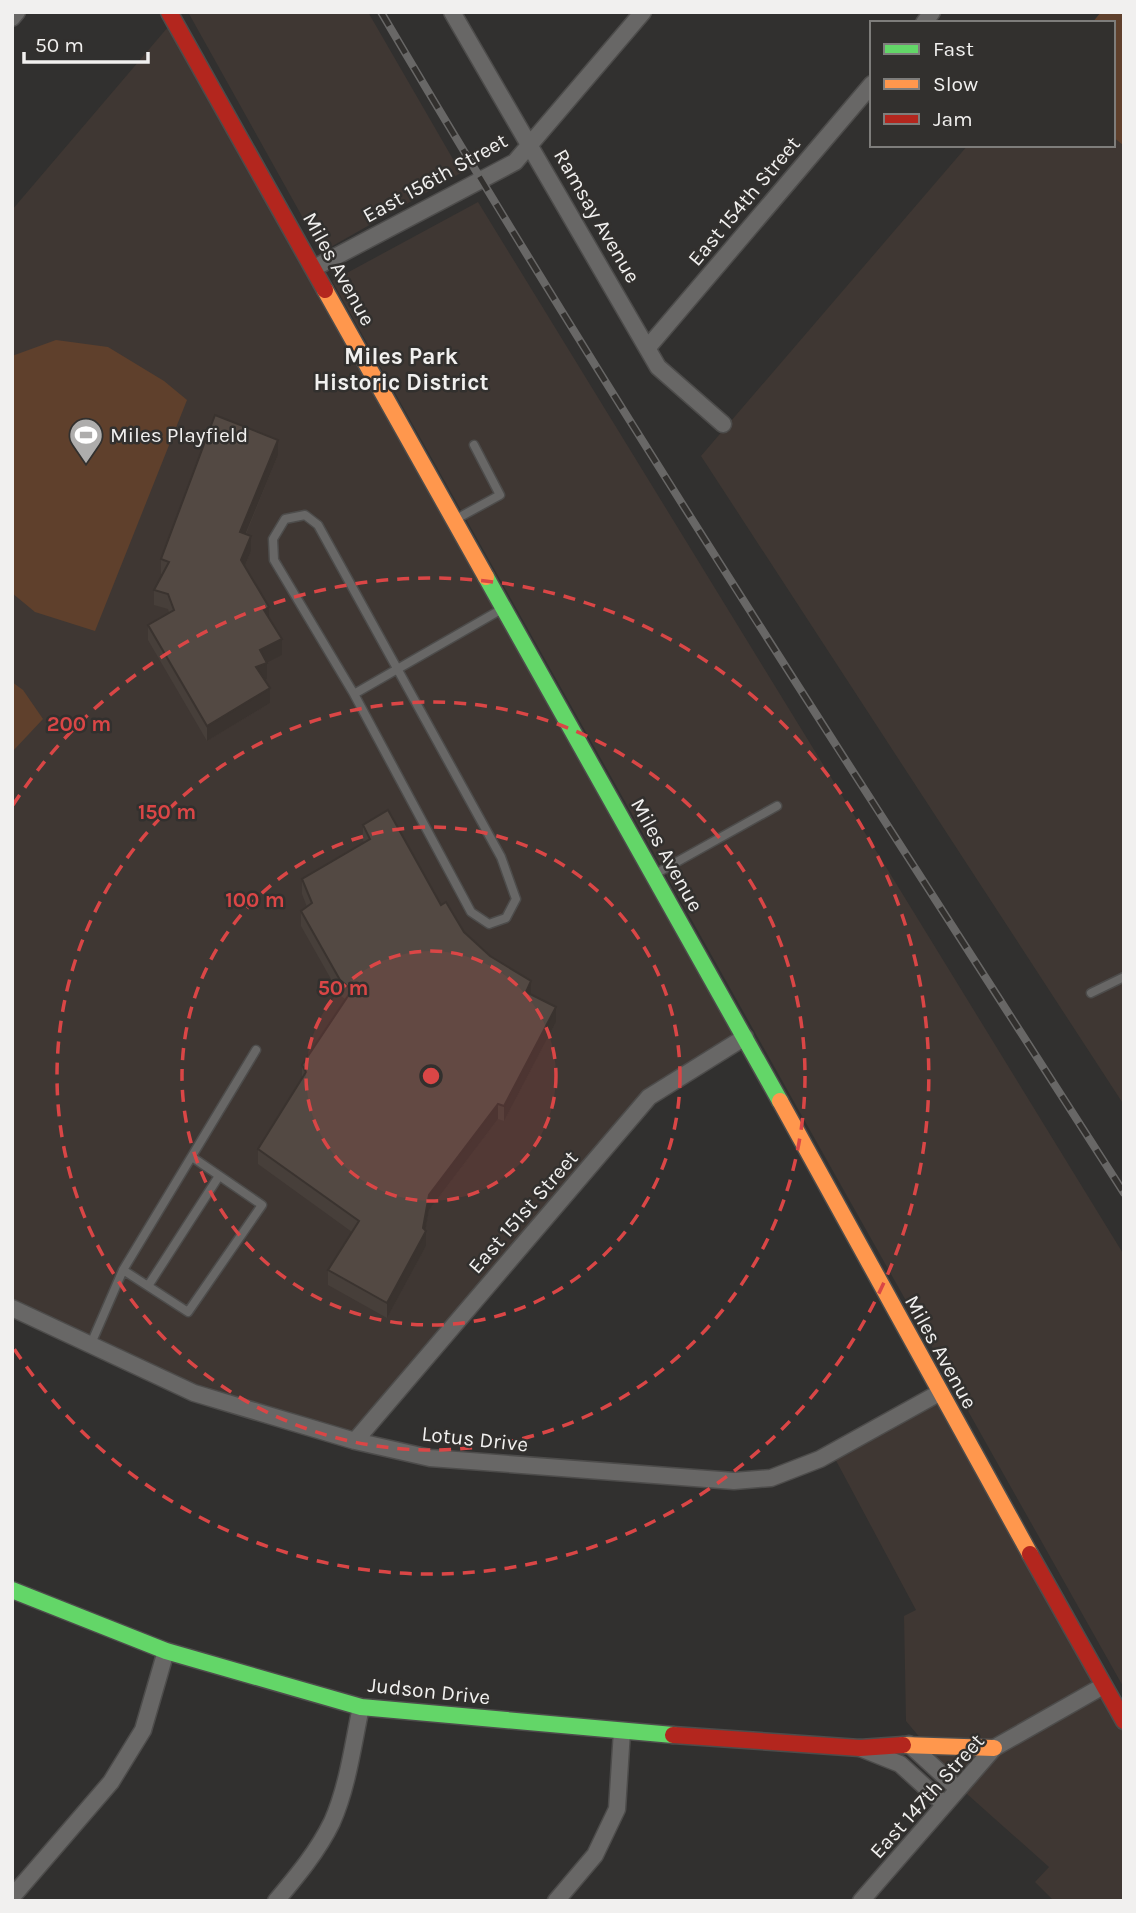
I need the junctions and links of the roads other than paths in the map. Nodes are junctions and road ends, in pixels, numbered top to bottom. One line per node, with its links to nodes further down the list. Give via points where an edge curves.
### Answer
1 (17, 12): 5 (street)
2 (169, 12): 8 (main road, Miles Avenue)
3 (452, 12): 7 (street, Ramsay Avenue)
4 (643, 12): 7 (street, East 156th Street)
5 (12, 18)
6 (870, 86): 9 (street, East 154th Street)
7 (531, 145): 8 (street, East 156th Street, via 515,162); 9 (street, Ramsay Avenue)
8 (314, 268): 12 (main road, Miles Avenue)
9 (649, 346): 10 (street, Ramsay Avenue, via 659,368)
10 (723, 424)
11 (474, 446): 12 (lane, via 500,495)
12 (455, 519): 13 (main road, Miles Avenue)
13 (504, 608): 14 (lane); 17 (main road, Miles Avenue)
14 (396, 670): 15 (lane); 15 (lane, via 318,525 305,515 285,519 273,538 274,560); 15 (lane, via 511,878 516,899 506,918 489,924 471,912)
15 (354, 694)
16 (777, 806): 17 (lane)
17 (654, 875): 20 (main road, Miles Avenue)
18 (1124, 977): 19 (lane)
19 (1091, 993)
20 (745, 1037): 28 (main road, Miles Avenue); 29 (street, East 151st Street, via 649,1097)
21 (256, 1050): 22 (lane)
22 (192, 1157): 23 (lane); 24 (lane)
23 (219, 1175): 25 (lane); 25 (lane, via 262,1205 188,1312)
24 (123, 1270): 25 (lane); 27 (lane)
25 (148, 1286)
26 (12, 1308): 27 (street, Lotus Drive)
27 (90, 1346): 29 (street, Lotus Drive, via 194,1393)
28 (939, 1393): 29 (street, Lotus Drive, via 820,1459 771,1478 733,1481 430,1458); 32 (main road, Miles Avenue)
29 (355, 1441)
30 (12, 1590): 31 (main road, Judson Drive)
31 (166, 1651): 33 (main road, Judson Drive); 41 (street, via 143,1730 111,1782)
32 (1103, 1686): 34 (main road, Miles Avenue); 38 (street, East 147th Street)
33 (361, 1707): 35 (main road, Judson Drive); 42 (street, via 332,1821 304,1869)
34 (1122, 1714)
35 (622, 1731): 37 (main road, Judson Drive); 43 (street, via 617,1809 595,1855)
36 (909, 1744): 37 (main road, Judson Drive); 38 (main road, Judson Drive); 39 (street)
37 (860, 1748): 40 (street, Judson Drive, via 900,1764)
38 (994, 1748): 39 (street, East 147th Street)
39 (958, 1789): 40 (street, East 147th Street)
40 (944, 1804): 44 (street, East 147th Street)
41 (12, 1897)
42 (276, 1901)
43 (556, 1901)
44 (861, 1901)

